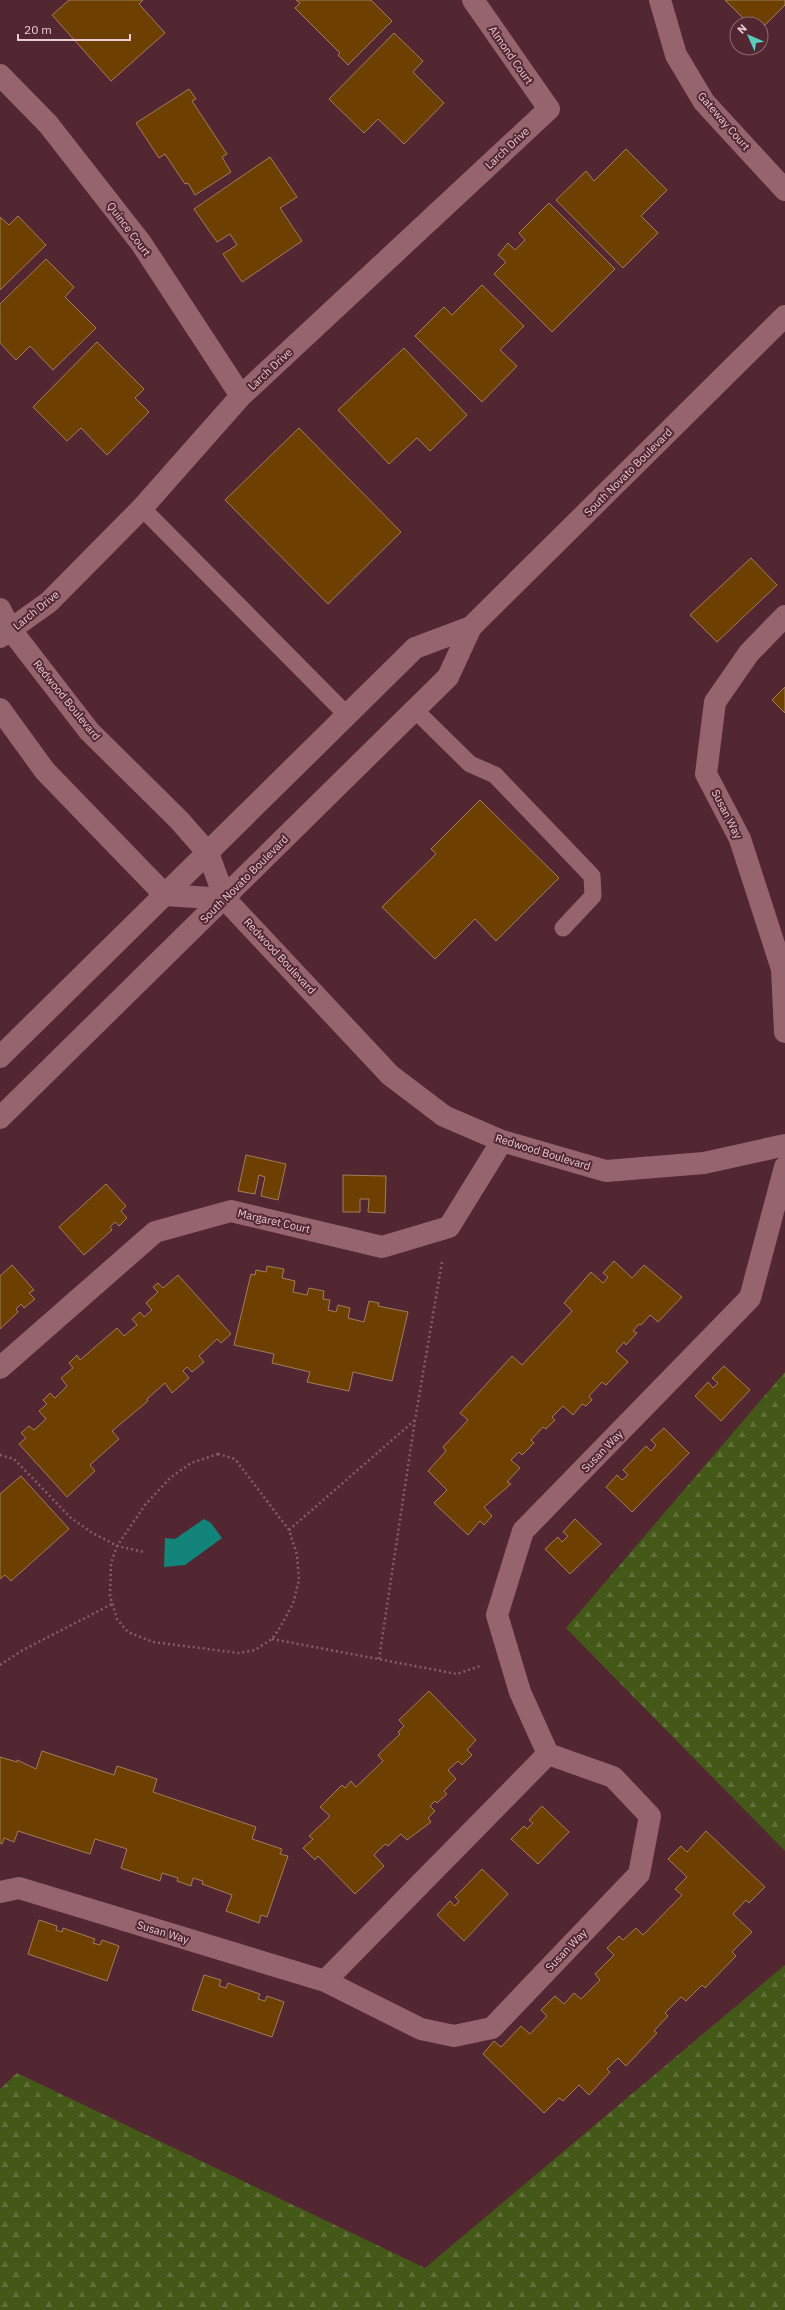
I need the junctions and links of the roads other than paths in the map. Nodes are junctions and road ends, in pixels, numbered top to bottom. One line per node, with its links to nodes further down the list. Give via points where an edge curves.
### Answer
1 (473, 0): 4 (street, Almond Court)
2 (660, 0): 5 (street, Gateway Court, via 676,55 704,102)
3 (0, 75): 7 (street, Quince Court, via 48,124 141,243)
4 (549, 109): 7 (street, Larch Drive)
5 (785, 190)
6 (785, 316): 11 (street, South Novato Boulevard)
7 (241, 396): 8 (street, Larch Drive)
8 (142, 508): 12 (street, Larch Drive, via 49,602); 15 (lane)
9 (0, 609): 12 (street, Redwood Boulevard)
10 (785, 616): 20 (street, Susan Way, via 749,653 715,702 706,774 740,840 782,969)
11 (471, 627): 14 (street, South Novato Boulevard, via 448,677); 15 (street, South Novato Boulevard, via 415,648)
12 (5, 633): 16 (street, Redwood Boulevard, via 89,731 179,820)
13 (0, 709): 17 (street, via 45,771)
14 (414, 710): 18 (street, South Novato Boulevard); 19 (lane, via 470,764 494,775 592,876 593,896)
15 (346, 714): 16 (street, South Novato Boulevard)
16 (208, 853): 17 (street, South Novato Boulevard); 18 (street, Redwood Boulevard)
17 (165, 895): 18 (street); 21 (street, South Novato Boulevard)
18 (225, 899): 22 (street, South Novato Boulevard); 23 (street, Redwood Boulevard, via 390,1075 444,1116)
19 (563, 928)
20 (785, 1032)
21 (0, 1057)
22 (0, 1118)
23 (502, 1141): 24 (street, Redwood Boulevard, via 606,1171 704,1163); 26 (street, Margaret Court, via 448,1226 382,1247 231,1211 155,1232)
24 (785, 1145)
25 (785, 1167): 27 (street, Susan Way, via 750,1298 523,1531 497,1615 520,1692)
26 (0, 1368)
27 (548, 1754): 29 (street); 29 (street, Susan Way, via 613,1777 650,1816 639,1874 492,2028 454,2036 421,2029)
28 (0, 1892): 29 (street, Susan Way, via 19,1888)
29 (325, 1981)

